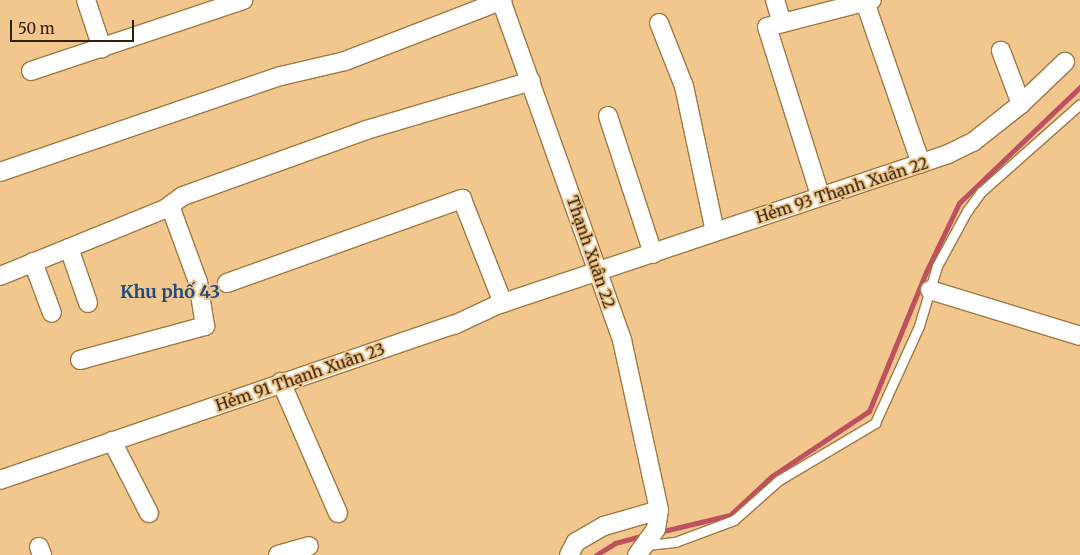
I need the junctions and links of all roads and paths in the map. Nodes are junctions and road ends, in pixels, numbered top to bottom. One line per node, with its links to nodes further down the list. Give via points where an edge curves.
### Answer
1 (86, 0): 8 (street)
2 (243, 0): 8 (street)
3 (502, 0): 12 (street, Thạnh Xuân 22); 17 (street, via 345,61 282,76)
4 (775, 0): 6 (street)
5 (868, 1): 6 (street); 16 (street)
6 (782, 22): 18 (street, via 767,27)
7 (659, 23): 20 (street, via 684,86)
8 (102, 48): 11 (street)
9 (1001, 51): 13 (street)
10 (1065, 62): 13 (street, Hẻm 93 Thạnh Xuân 22)
11 (31, 71)
12 (531, 81): 19 (street, via 366,130 183,196); 24 (street, Thạnh Xuân 22)
13 (1021, 104): 16 (street, Hẻm 93 Thạnh Xuân 22, via 973,142)
14 (1080, 104): 27 (lane, via 981,192 966,211 937,266)
15 (608, 116): 22 (street)
16 (921, 164): 18 (street, Hẻm 93 Thạnh Xuân 22)
17 (0, 172)
18 (820, 195): 20 (street, Hẻm 93 Thạnh Xuân 22)
19 (170, 206): 21 (street); 32 (street, via 198,282 205,326)
20 (715, 232): 22 (street, Hẻm 93 Thạnh Xuân 22)
21 (69, 248): 23 (street); 28 (street)
22 (653, 254): 24 (street, Hẻm 93 Thạnh Xuân 22)
23 (33, 262): 25 (street); 30 (street)
24 (598, 272): 29 (street, Hẻm 91 Thạnh Xuân 23); 36 (street, Thạnh Xuân 22, via 622,340)
25 (0, 276)
26 (227, 283): 29 (street, via 462,199)
27 (930, 290): 31 (street); 40 (lane, via 919,326 875,423 779,480 734,520 675,542)
28 (88, 303)
29 (503, 303): 33 (street, Hẻm 91 Thạnh Xuân 23, via 454,326)
30 (52, 312)
31 (1080, 336)
32 (80, 360)
33 (281, 382): 34 (street, Hẻm 91 Thạnh Xuân 23); 38 (street)
34 (112, 441): 35 (street, Hẻm 91 Thạnh Xuân 23); 37 (street)
35 (0, 480)
36 (659, 510): 40 (street, via 656,529); 42 (street, via 604,526 576,542)
37 (149, 513)
38 (338, 513)
39 (309, 546): 41 (street)
40 (642, 550)
41 (278, 555)
42 (570, 555)

